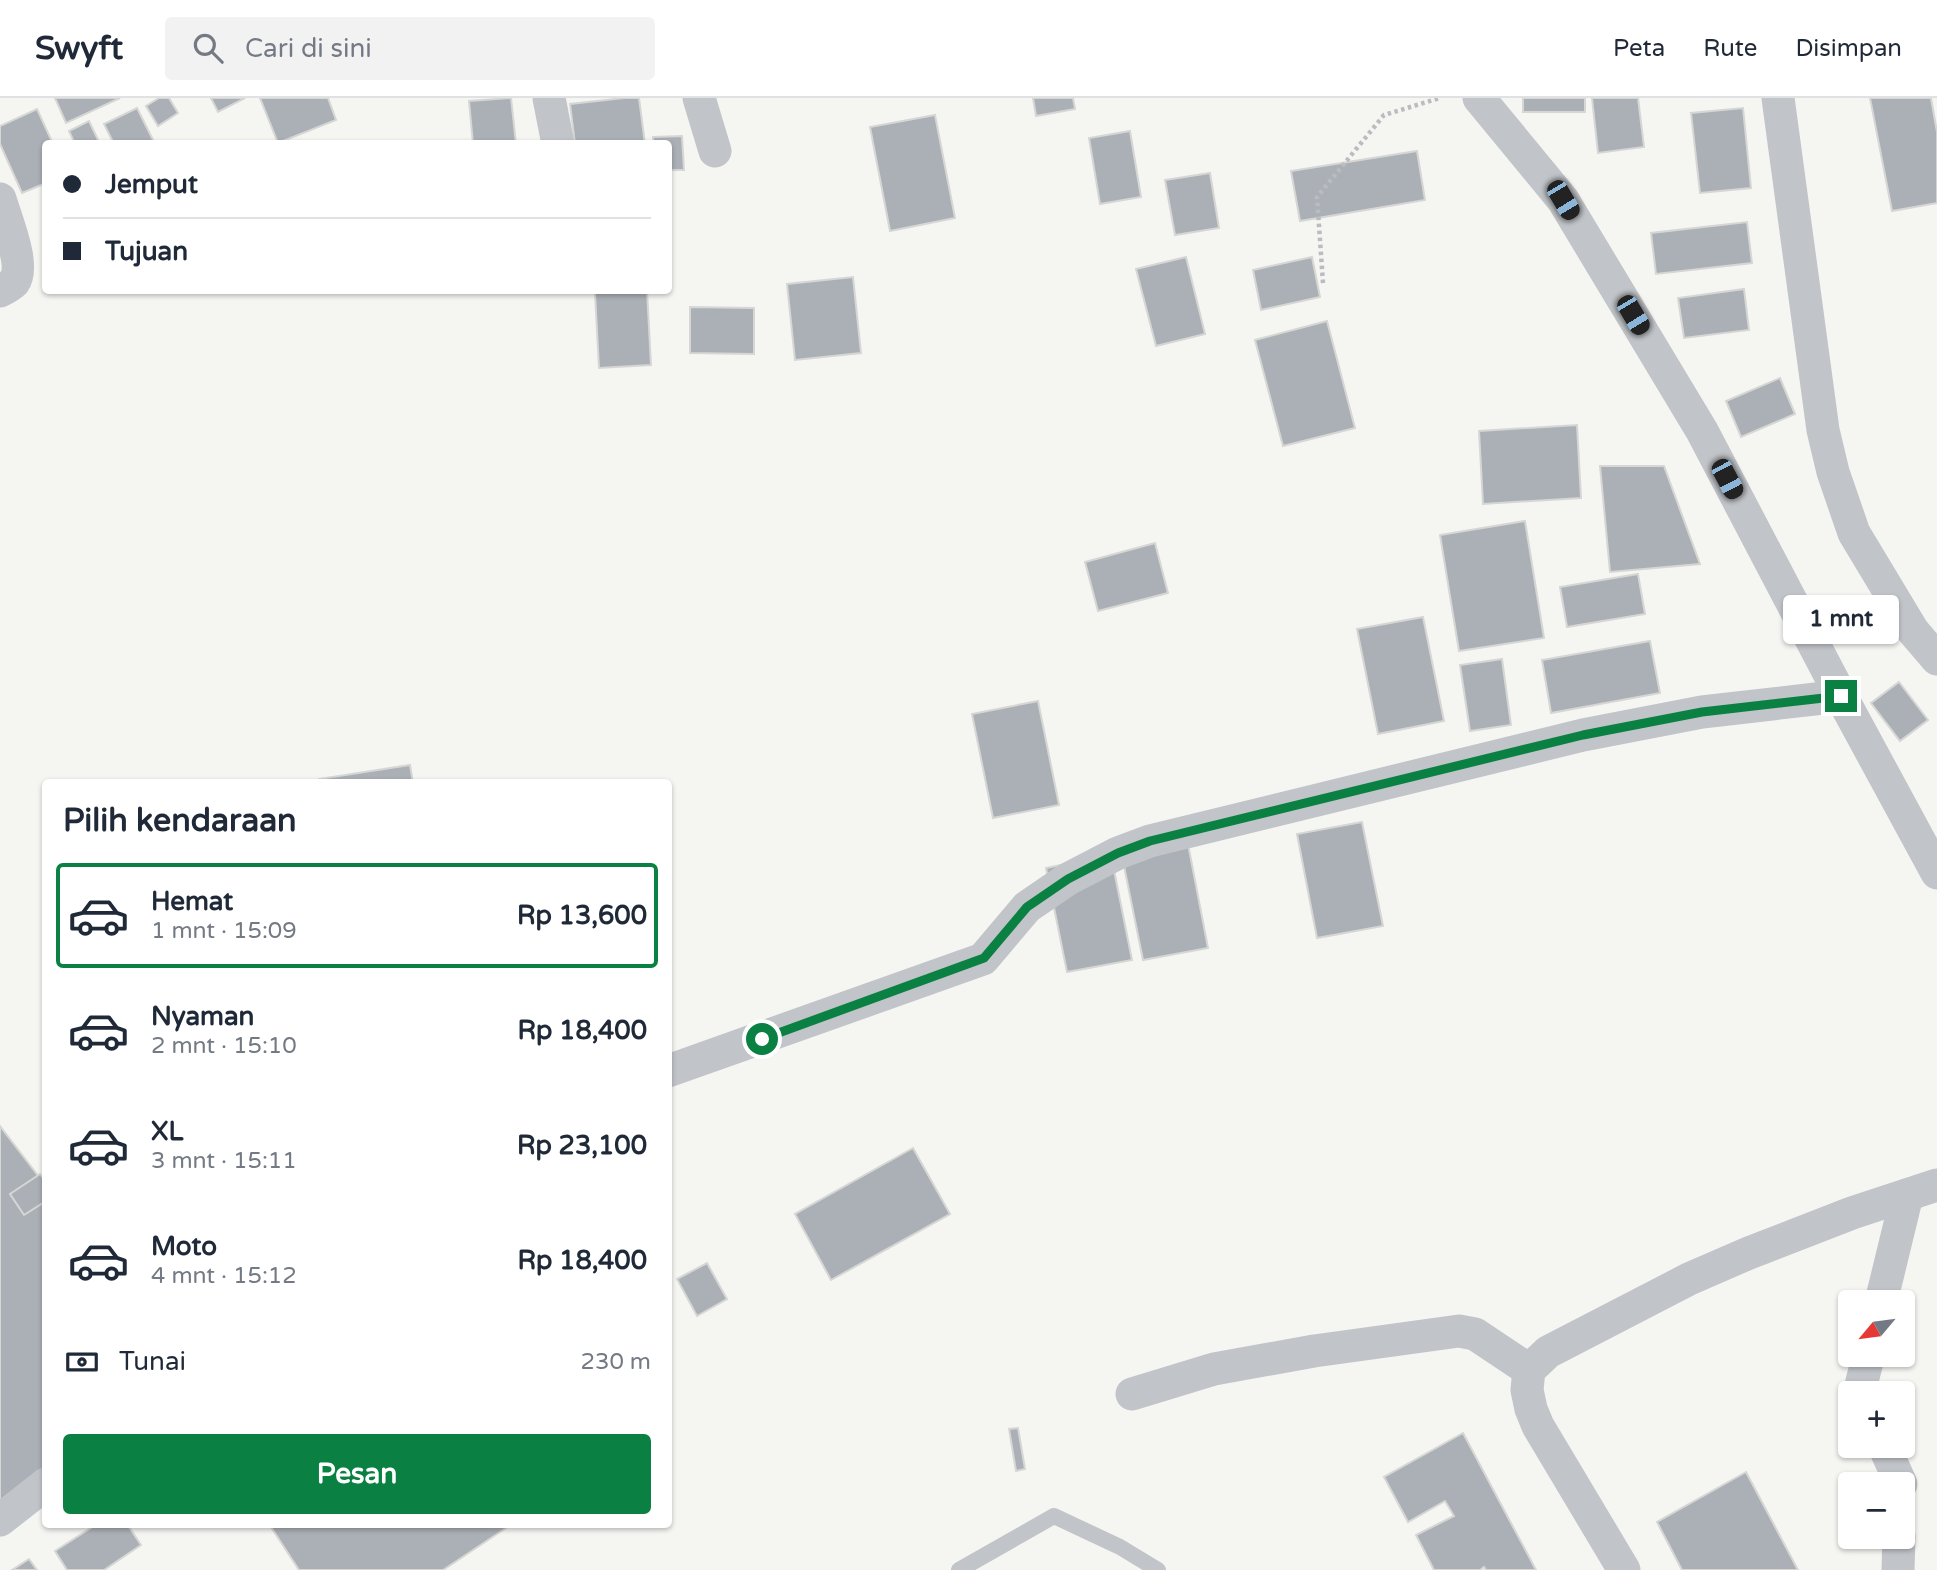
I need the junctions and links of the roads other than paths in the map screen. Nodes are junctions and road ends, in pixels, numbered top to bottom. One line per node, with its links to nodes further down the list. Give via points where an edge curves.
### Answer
1 (549, 98): 5 (street)
2 (699, 98): 6 (street)
3 (1479, 98): 10 (street, via 1563,200 1584,234 1702,431)
4 (1778, 98): 9 (street, via 1823,430 1833,472 1854,533 1913,631)
5 (557, 140)
6 (715, 150)
7 (0, 199): 8 (street, via 18,271 14,282)
8 (0, 292)
9 (1937, 659)
10 (1841, 696): 11 (street); 12 (street, via 1702,712 1583,735 1150,841 1068,879 1027,907 984,958)
11 (1937, 873)
12 (672, 1070)
13 (1922, 1190): 14 (street); 15 (street, via 1689,1279 1548,1352)
14 (1885, 1290)
15 (1529, 1370): 16 (street, via 1475,1334 1459,1331 1214,1369); 22 (street, via 1527,1390 1538,1426)
16 (1132, 1394)
17 (42, 1487): 18 (street)
18 (0, 1520)
19 (1899, 1549): 23 (street)
20 (959, 1570): 21 (lane, via 1054,1516)
21 (1158, 1570)
22 (1624, 1570)
23 (1898, 1570)

